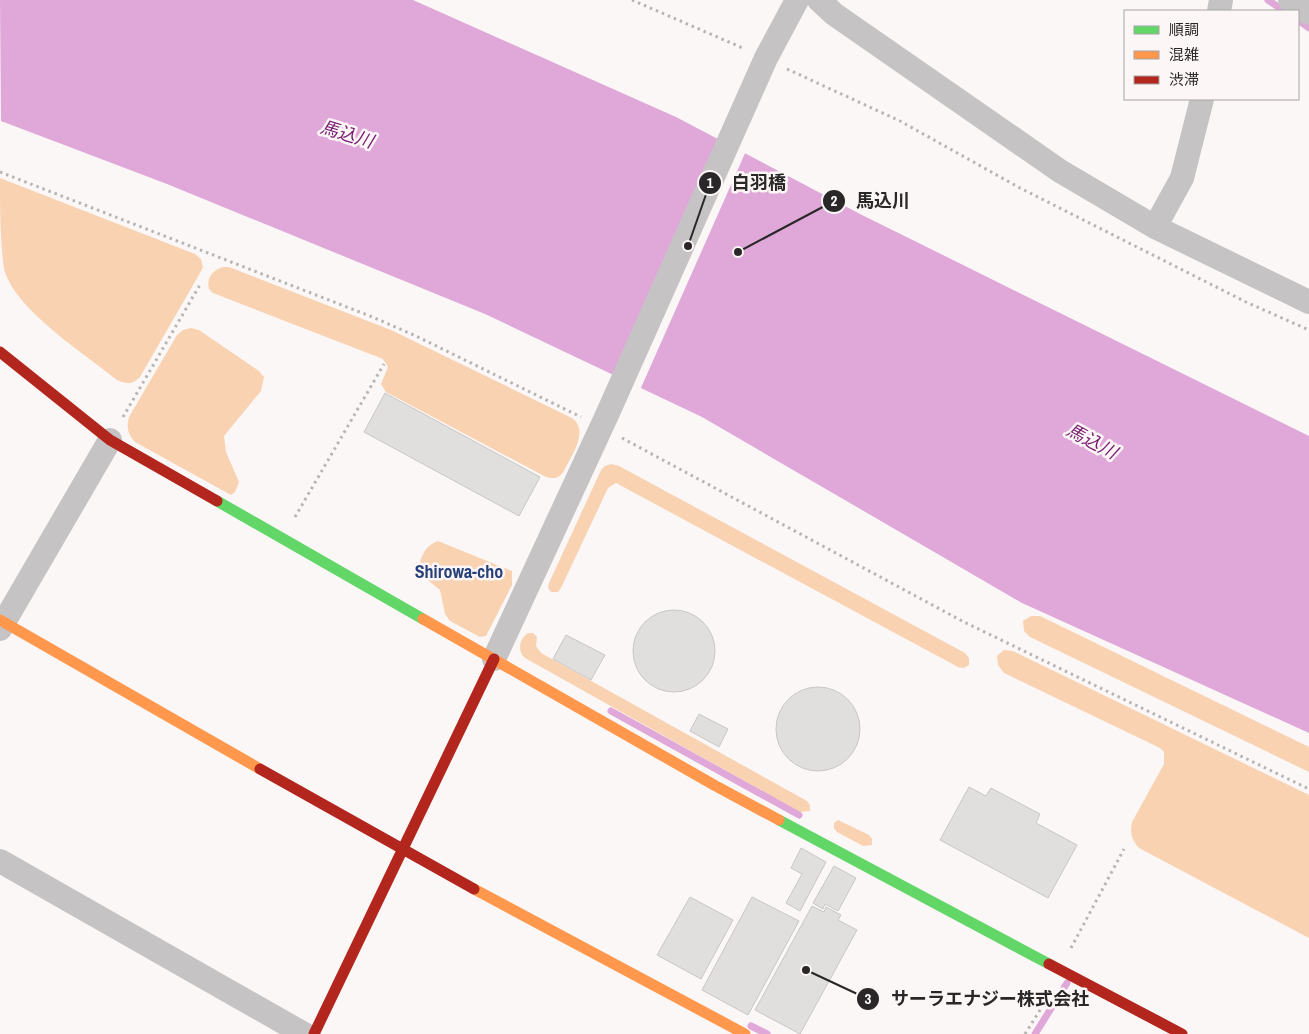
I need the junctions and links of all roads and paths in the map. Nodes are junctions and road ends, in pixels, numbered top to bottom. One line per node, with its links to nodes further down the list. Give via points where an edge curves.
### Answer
1 (632, 0): 6 (path)
2 (797, 0): 6 (street)
3 (819, 0): 9 (street, via 834,14 1060,171)
4 (1290, 0): 5 (street)
5 (1309, 13)
6 (763, 65): 12 (path, via 900,121 1020,188 1246,302); 15 (street)
7 (1202, 100): 9 (street, via 1182,178)
8 (0, 172): 15 (path, via 378,319)
9 (1155, 227): 11 (street)
10 (201, 283): 16 (path)
11 (1309, 302)
12 (1309, 330)
13 (0, 352): 16 (street)
14 (384, 364): 17 (path)
15 (604, 421): 19 (street); 20 (path, via 964,622)
16 (110, 440): 17 (street); 18 (street)
17 (282, 538): 19 (street)
18 (1, 624): 22 (street)
19 (494, 659): 22 (street); 24 (street, via 714,785)
20 (1309, 789)
21 (1124, 849): 24 (path)
22 (402, 850): 26 (street); 27 (street)
23 (0, 861): 25 (street)
24 (1061, 970): 28 (path); 29 (street)
25 (304, 1034)
26 (314, 1034)
27 (744, 1034)
28 (1025, 1034)
29 (1182, 1034)

